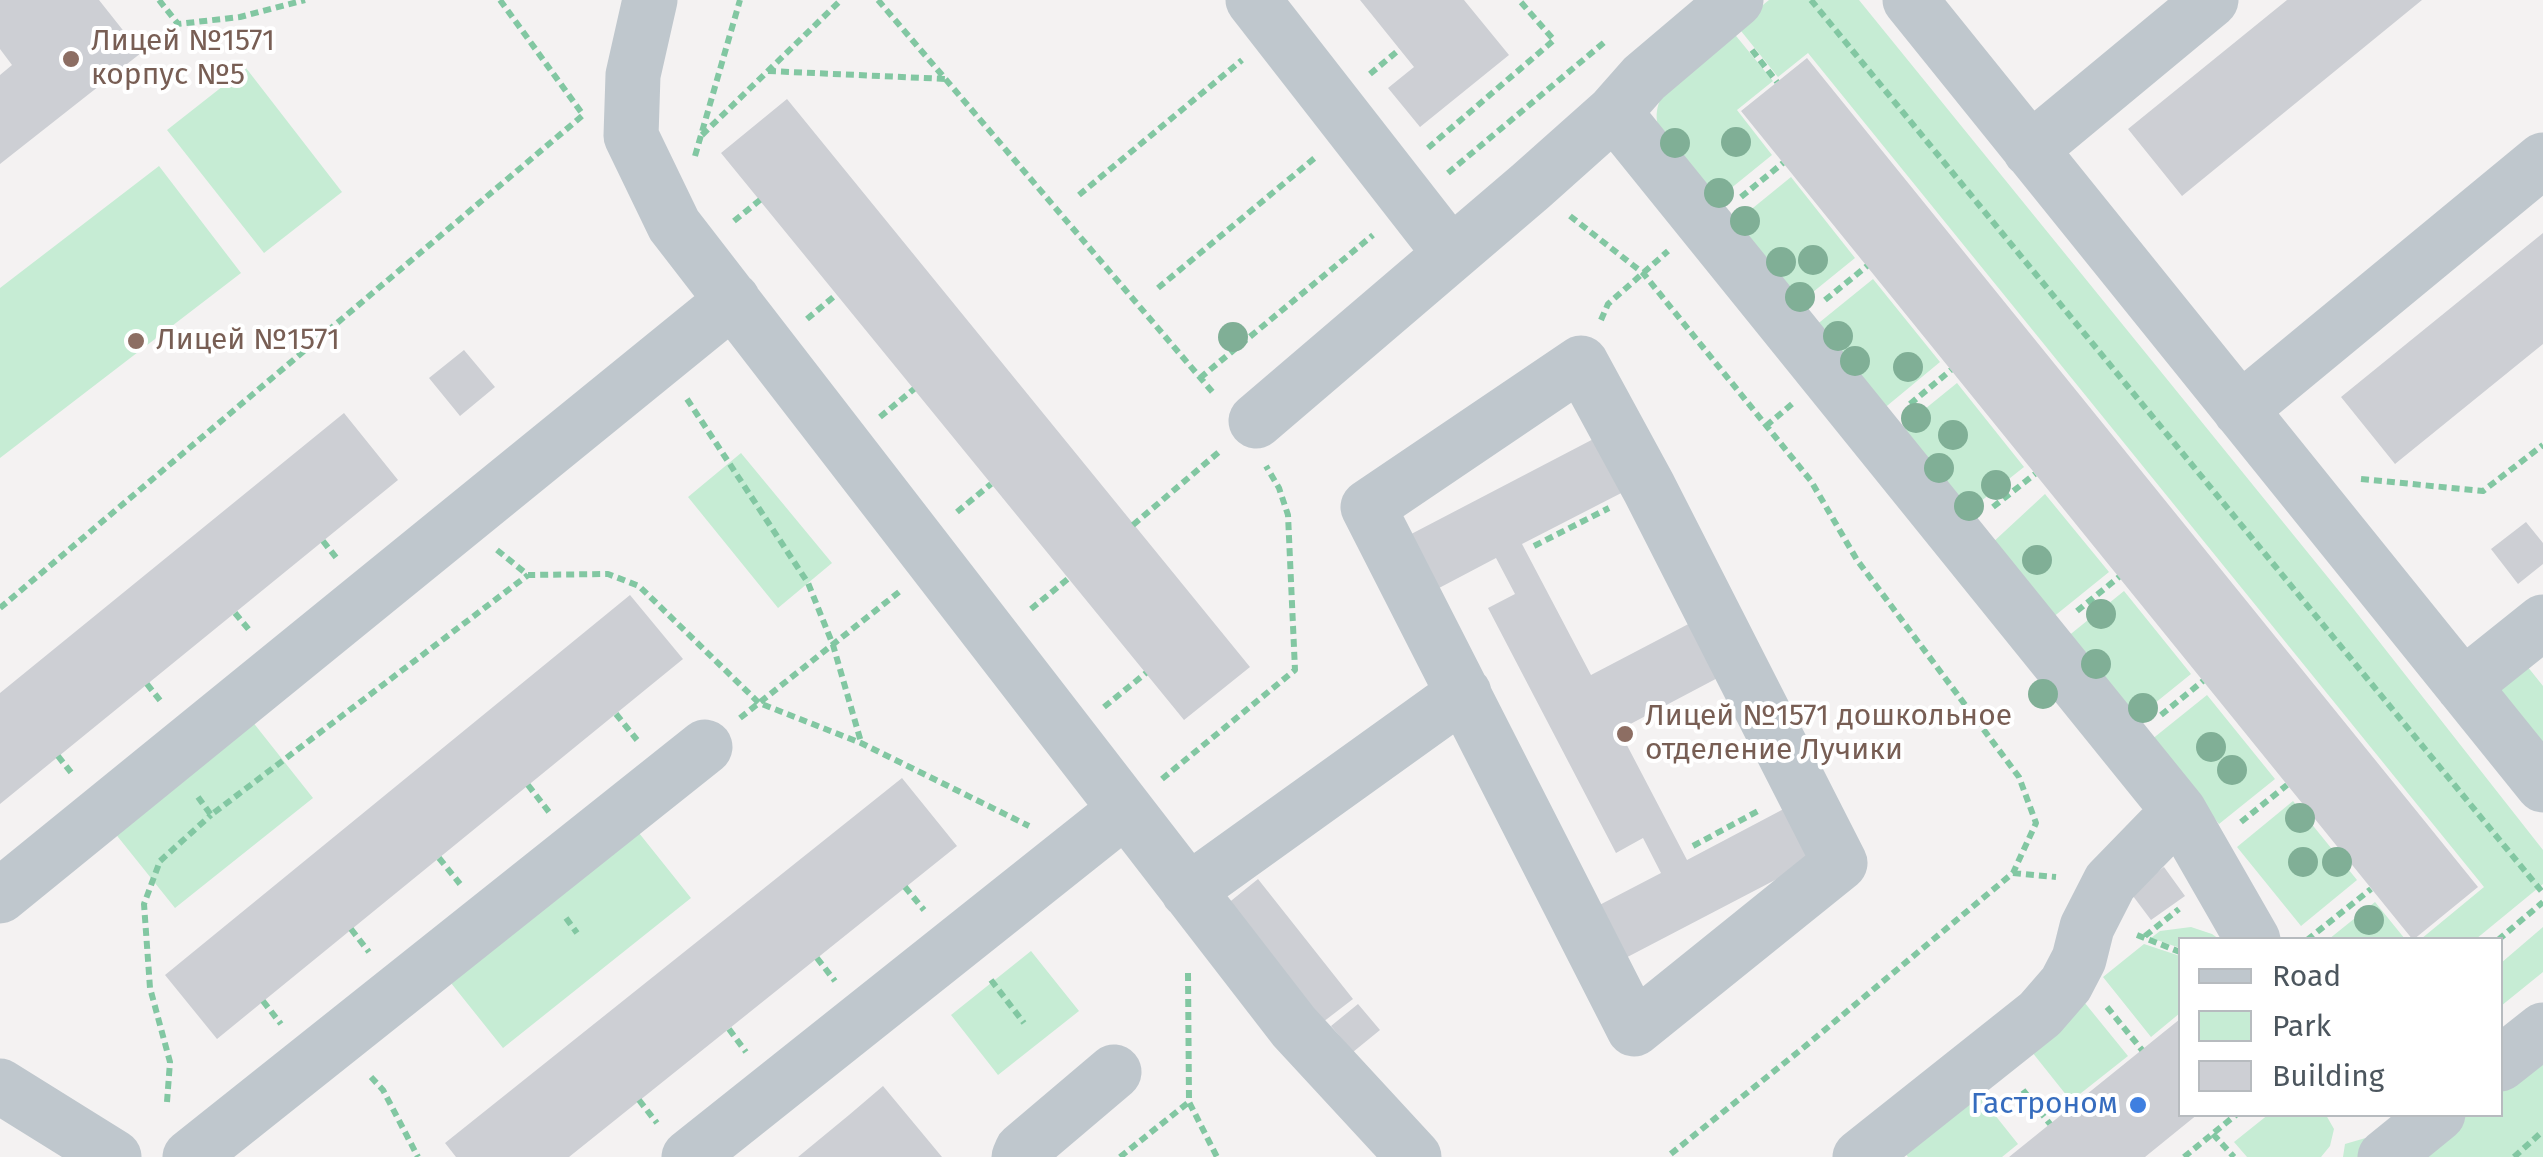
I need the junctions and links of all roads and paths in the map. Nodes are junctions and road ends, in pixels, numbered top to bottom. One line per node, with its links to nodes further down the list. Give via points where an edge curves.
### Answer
1 (159, 0): 2 (path, via 178,24)
2 (305, 0)
3 (500, 0): 20 (path)
4 (650, 0): 20 (street, via 633,75)
5 (740, 0): 22 (path)
6 (841, 0): 16 (path)
7 (878, 0): 17 (path)
8 (1520, 0): 26 (path, via 1554,40)
9 (1736, 0): 19 (street)
10 (1811, 0): 63 (path)
11 (1910, 0): 23 (street)
12 (2211, 0): 23 (street)
13 (1265, 16): 21 (street); 27 (path)
14 (1620, 29): 26 (path)
15 (1763, 64): 18 (path)
16 (767, 71): 17 (path); 22 (path)
17 (946, 79): 26 (path, via 1200,378)
18 (1777, 82)
19 (1614, 112): 25 (street); 28 (street)
20 (607, 125): 29 (street); 46 (path)
21 (1352, 126): 26 (street); 32 (path)
22 (701, 136): 29 (path)
23 (2030, 150): 36 (street)
24 (2543, 160): 36 (street)
25 (1531, 186): 30 (street); 31 (path)
26 (1402, 191): 30 (street)
27 (1079, 195)
28 (1702, 220): 31 (path); 58 (street)
29 (674, 225): 33 (street)
30 (1451, 254): 37 (street)
31 (1643, 273): 34 (path); 90 (path, via 1811,481 1856,560 2020,777 2036,823 2013,872)
32 (1158, 288)
33 (733, 300): 35 (street); 44 (street)
34 (1608, 304)
35 (661, 359): 41 (street); 48 (path, via 808,583)
36 (2240, 410): 39 (street)
37 (1249, 441): 42 (path); 57 (path, via 1288,515 1295,670)
38 (2543, 445): 39 (path, via 2483,491)
39 (2290, 472): 49 (street)
40 (1649, 488): 43 (path); 50 (street, via 1581,362 1368,507); 56 (street)
41 (461, 522): 45 (path); 54 (street)
42 (1134, 525)
43 (1534, 546)
44 (934, 563): 48 (path); 57 (street)
45 (528, 575): 51 (path, via 608,574 639,586); 59 (path)
46 (0, 608)
47 (2543, 622): 49 (street)
48 (833, 644): 51 (path); 52 (path)
49 (2463, 686): 55 (street)
50 (1464, 693): 56 (street, via 1634,1029 1840,863); 66 (street)
51 (760, 703): 52 (path); 53 (path)
52 (861, 743): 61 (path)
53 (704, 747): 83 (street)
54 (169, 758): 59 (path); 64 (street)
55 (2543, 785)
56 (1803, 786): 60 (path)
57 (1125, 810): 61 (street); 66 (street)
58 (2179, 811): 67 (street); 91 (street, via 2110,882 2066,984 2040,1014)
59 (212, 815): 77 (path, via 160,861 144,904 150,988 170,1062)
60 (1693, 846)
61 (1075, 849): 85 (street)
62 (2371, 889): 68 (path)
63 (2543, 892)
64 (0, 896)
65 (2543, 902): 69 (path)
66 (1198, 904): 78 (path, via 1188,960); 89 (street, via 1294,1027)
67 (2251, 937)
68 (2311, 937)
69 (2502, 937)
70 (992, 982): 71 (path)
71 (1024, 1023)
72 (2543, 1030): 73 (street)
73 (2503, 1062)
74 (1114, 1072): 86 (street)
75 (0, 1086): 82 (street)
76 (383, 1090): 84 (path)
77 (166, 1102)
78 (1189, 1102): 87 (path); 88 (path)
79 (2233, 1117): 81 (path)
80 (2543, 1130): 94 (path)
81 (2213, 1134): 92 (path); 93 (path)
82 (114, 1157)
83 (190, 1157)
84 (418, 1157)
85 (688, 1157)
86 (1020, 1157)
87 (1120, 1157)
88 (1216, 1157)
89 (1414, 1157)
90 (1667, 1157)
91 (1860, 1157)
92 (2184, 1157)
93 (2234, 1157)
94 (2514, 1157)

